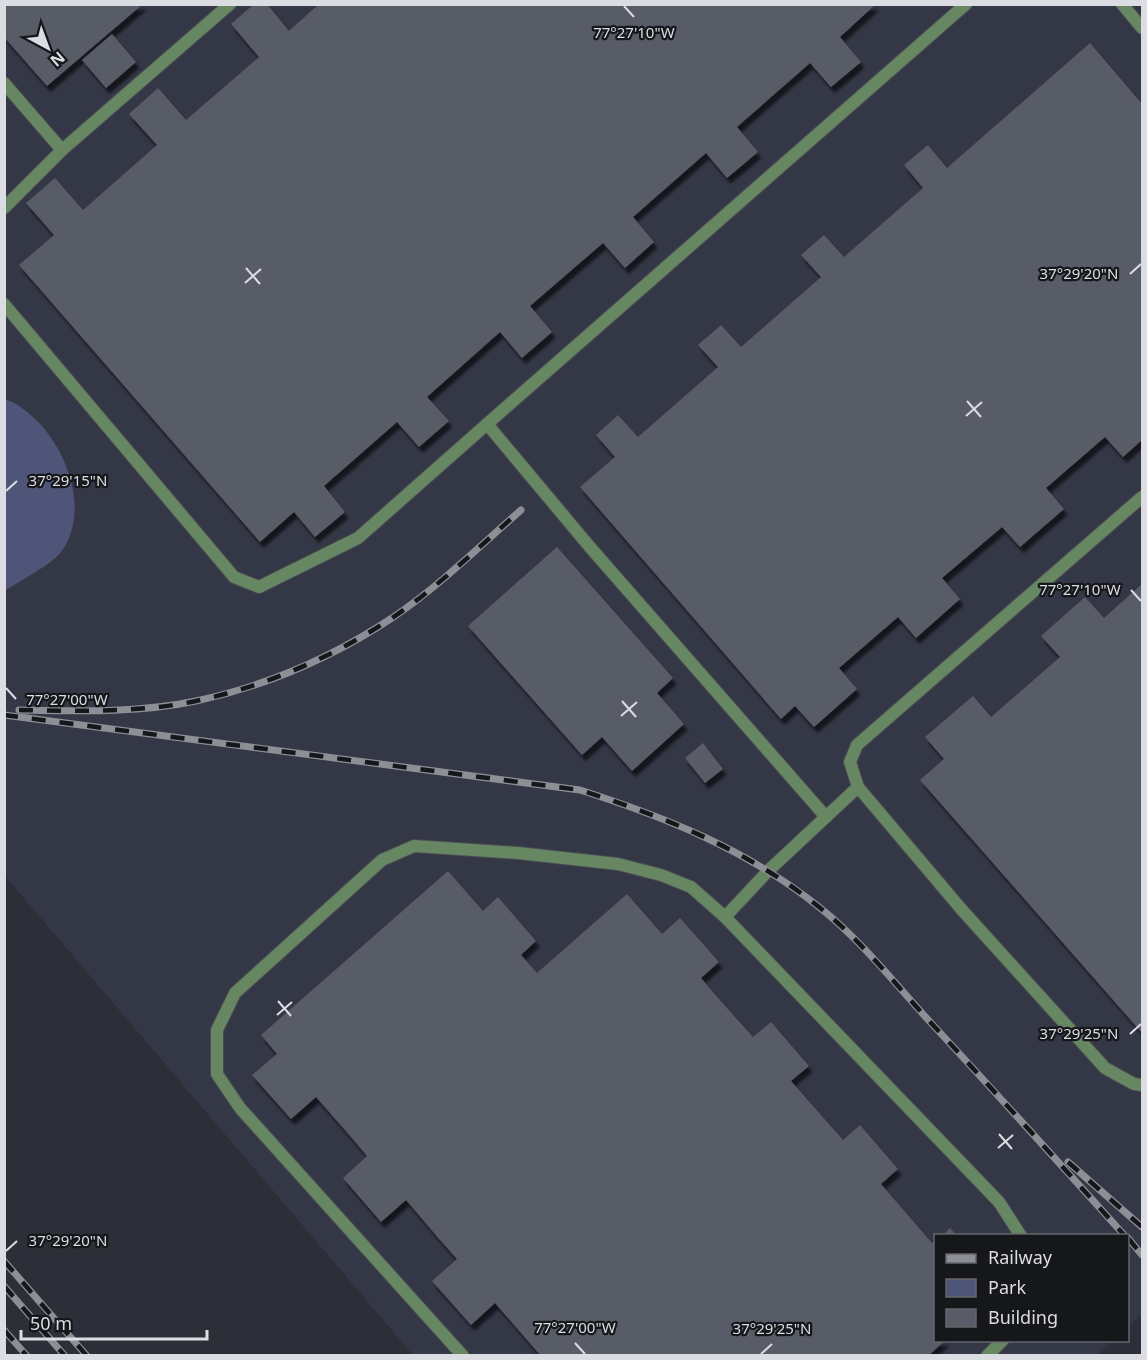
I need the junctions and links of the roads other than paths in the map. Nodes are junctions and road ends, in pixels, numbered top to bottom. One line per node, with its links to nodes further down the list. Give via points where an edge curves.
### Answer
1 (230, 4): 6 (lane)
2 (966, 4): 9 (lane)
3 (1122, 4): 4 (lane)
4 (1143, 28)
5 (4, 83): 6 (lane)
6 (62, 150): 7 (lane)
7 (4, 208)
8 (4, 304): 9 (lane, via 234,578 259,587 358,538)
9 (488, 424): 12 (lane)
10 (1143, 497): 11 (lane, via 857,745 850,762)
11 (858, 788): 12 (lane); 14 (lane, via 1105,1068)
12 (826, 817): 13 (lane)
13 (725, 916): 15 (lane, via 999,1202); 17 (lane, via 691,887 618,864 414,846 382,860 236,993 218,1030 217,1074 240,1108)
14 (1143, 1085)
15 (1020, 1234)
16 (1002, 1342): 18 (lane)
17 (463, 1356)
18 (987, 1356)

